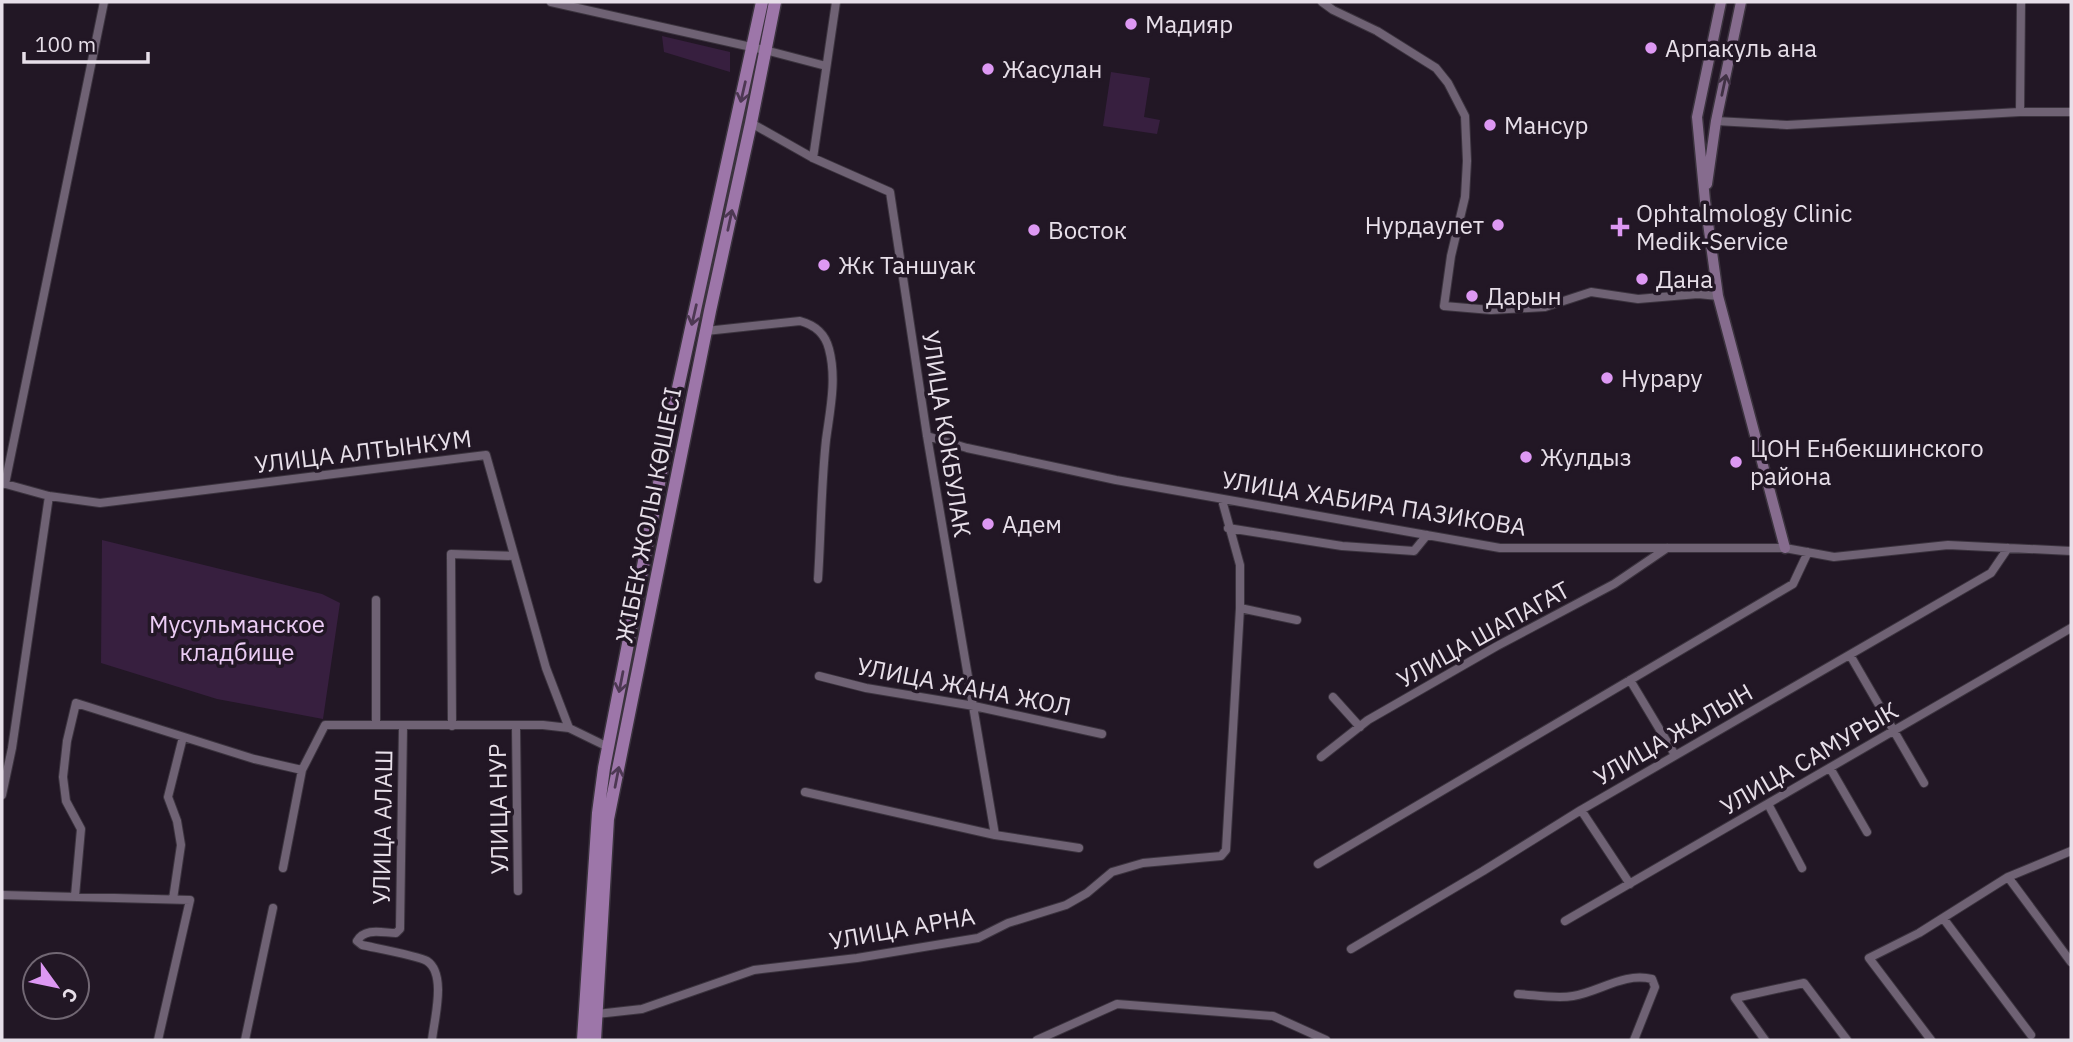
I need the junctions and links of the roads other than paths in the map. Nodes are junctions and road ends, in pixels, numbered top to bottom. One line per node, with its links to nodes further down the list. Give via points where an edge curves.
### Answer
1 (104, 2): 21 (street)
2 (551, 2): 10 (street)
3 (762, 2): 10 (main road, ЖІБЕК ЖОЛЫ КӨШЕСІ)
4 (775, 2): 10 (main road, ЖІБЕК ЖОЛЫ КӨШЕСІ)
5 (836, 2): 11 (street)
6 (1322, 2): 18 (street, via 1436,68 1465,116 1465,197 1444,306 1491,310 1545,307 1591,292 1638,299)
7 (1721, 2): 17 (street, via 1697,117)
8 (1741, 2): 14 (street, one-way to 8)
9 (2021, 2): 12 (street)
10 (759, 48): 11 (street); 15 (main road, ЖІБЕК ЖОЛЫ КӨШЕСІ); 52 (main road, ЖІБЕК ЖОЛЫ КӨШЕСІ, one-way to 52, via 673,411)
11 (826, 66): 16 (street)
12 (2020, 112): 13 (street); 14 (street, via 1787,125)
13 (2071, 112)
14 (1716, 121): 17 (street)
15 (751, 123): 16 (street, УЛИЦА КОКБУЛАК); 19 (main road, ЖІБЕК ЖОЛЫ КӨШЕСІ, one-way to 15)
16 (813, 158): 20 (street, УЛИЦА КОКБУЛАК, via 891,192)
17 (1705, 201): 18 (street)
18 (1718, 296): 27 (street)
19 (706, 331): 32 (street, via 800,321 822,332 829,350 833,398); 82 (main road, ЖІБЕК ЖОЛЫ КӨШЕСІ, one-way to 19, via 608,819)
20 (927, 436): 23 (street, УЛИЦА ХАБИРА ПАЗИКОВА); 41 (street, УЛИЦА КОКБУЛАК)
21 (3, 484): 22 (street, УЛИЦА АЛТЫНКУМ)
22 (49, 496): 31 (street, УЛИЦА АЛТЫНКУМ, via 100,503 486,455); 53 (street)
23 (1222, 500): 24 (street, УЛИЦА АРНА); 25 (street, УЛИЦА ХАБИРА ПАЗИКОВА)
24 (1228, 528): 25 (street, via 1342,546 1414,551); 34 (street, УЛИЦА АРНА, via 1240,565)
25 (1427, 535): 26 (street, УЛИЦА ХАБИРА ПАЗИКОВА, via 1500,548)
26 (1667, 548): 27 (street, УЛИЦА ХАБИРА ПАЗИКОВА); 46 (street, УЛИЦА ШАПАГАТ, via 1614,584)
27 (1785, 548): 30 (street, УЛИЦА ХАБИРА ПАЗИКОВА)
28 (2008, 548): 29 (street, УЛИЦА ХАБИРА ПАЗИКОВА); 30 (street, УЛИЦА ХАБИРА ПАЗИКОВА, via 1948,545 1834,557); 37 (street, УЛИЦА ЖАЛЫН, via 1991,573)
29 (2071, 551)
30 (1808, 552): 39 (street, via 1793,584)
31 (513, 556): 43 (street, via 451,554); 47 (street, УЛИЦА АЛТЫНКУМ)
32 (818, 579)
33 (376, 600): 42 (street, УЛИЦА АЛАШ)
34 (1240, 608): 35 (street); 82 (street, УЛИЦА АРНА, via 1228,824 1226,850 1221,856 1143,863 1112,872 1066,905 1008,923 978,938 754,970 642,1009)
35 (1297, 620)
36 (2071, 628): 48 (street, УЛИЦА САМУРЫК)
37 (1850, 655): 48 (street); 54 (street, УЛИЦА ЖАЛЫН)
38 (819, 676): 41 (street, УЛИЦА ЖАНА ЖОЛ)
39 (1630, 680): 54 (street); 67 (street)
40 (1333, 696): 46 (street)
41 (974, 706): 49 (street, УЛИЦА ЖАНА ЖОЛ); 64 (street, УЛИЦА КОКБУЛАК)
42 (376, 725): 44 (street); 57 (street, via 325,725)
43 (452, 726): 44 (street); 45 (street)
44 (402, 727): 86 (street, УЛИЦА АЛАШ, via 400,929 396,933 366,932 357,941 427,961 437,973)
45 (516, 727): 47 (street); 72 (street, УЛИЦА НУР)
46 (1360, 727): 55 (street, УЛИЦА ШАПАГАТ)
47 (569, 728): 52 (street)
48 (1894, 731): 56 (street, УЛИЦА САМУРЫК); 58 (street)
49 (1102, 734)
50 (183, 737): 57 (street); 74 (street, via 76,703 63,778 66,801 81,829); 75 (street, via 168,797 181,845)
51 (2, 746): 53 (street)
52 (608, 747): 87 (main road, ЖІБЕК ЖОЛЫ КӨШЕСІ, via 598,813)
53 (12, 748): 60 (street)
54 (1675, 755): 62 (street, УЛИЦА ЖАЛЫН)
55 (1321, 757)
56 (1830, 768): 61 (street, УЛИЦА САМУРЫК); 63 (street)
57 (302, 769): 68 (street)
58 (1924, 783)
59 (805, 792): 64 (street)
60 (2, 795)
61 (1768, 804): 69 (street); 71 (street, УЛИЦА САМУРЫК)
62 (1581, 810): 71 (street); 79 (street, УЛИЦА ЖАЛЫН)
63 (1867, 832)
64 (995, 835): 65 (street)
65 (1079, 848)
66 (2071, 851): 70 (street)
67 (1318, 864)
68 (283, 868)
69 (1802, 868)
70 (2008, 877): 77 (street); 80 (street)
71 (1630, 884): 78 (street, УЛИЦА САМУРЫК)
72 (518, 891)
73 (2, 895): 74 (street)
74 (75, 896): 75 (street)
75 (173, 899): 84 (street, via 190,900)
76 (273, 908): 85 (street)
77 (1943, 918): 83 (street); 94 (street, via 1869,958)
78 (1565, 922)
79 (1351, 949)
80 (2071, 962)
81 (1518, 994): 91 (street, via 1572,996 1617,981 1652,979 1655,987)
82 (597, 1014): 88 (main road, ЖІБЕК ЖОЛЫ КӨШЕСІ)
83 (2031, 1034)
84 (158, 1040)
85 (245, 1040)
86 (432, 1040)
87 (583, 1040)
88 (595, 1040)
89 (1037, 1040): 90 (street, via 1117,1004 1273,1016)
90 (1326, 1040)
91 (1634, 1040)
92 (1765, 1040): 93 (street, via 1735,998 1804,983)
93 (1847, 1040)
94 (1931, 1040)

